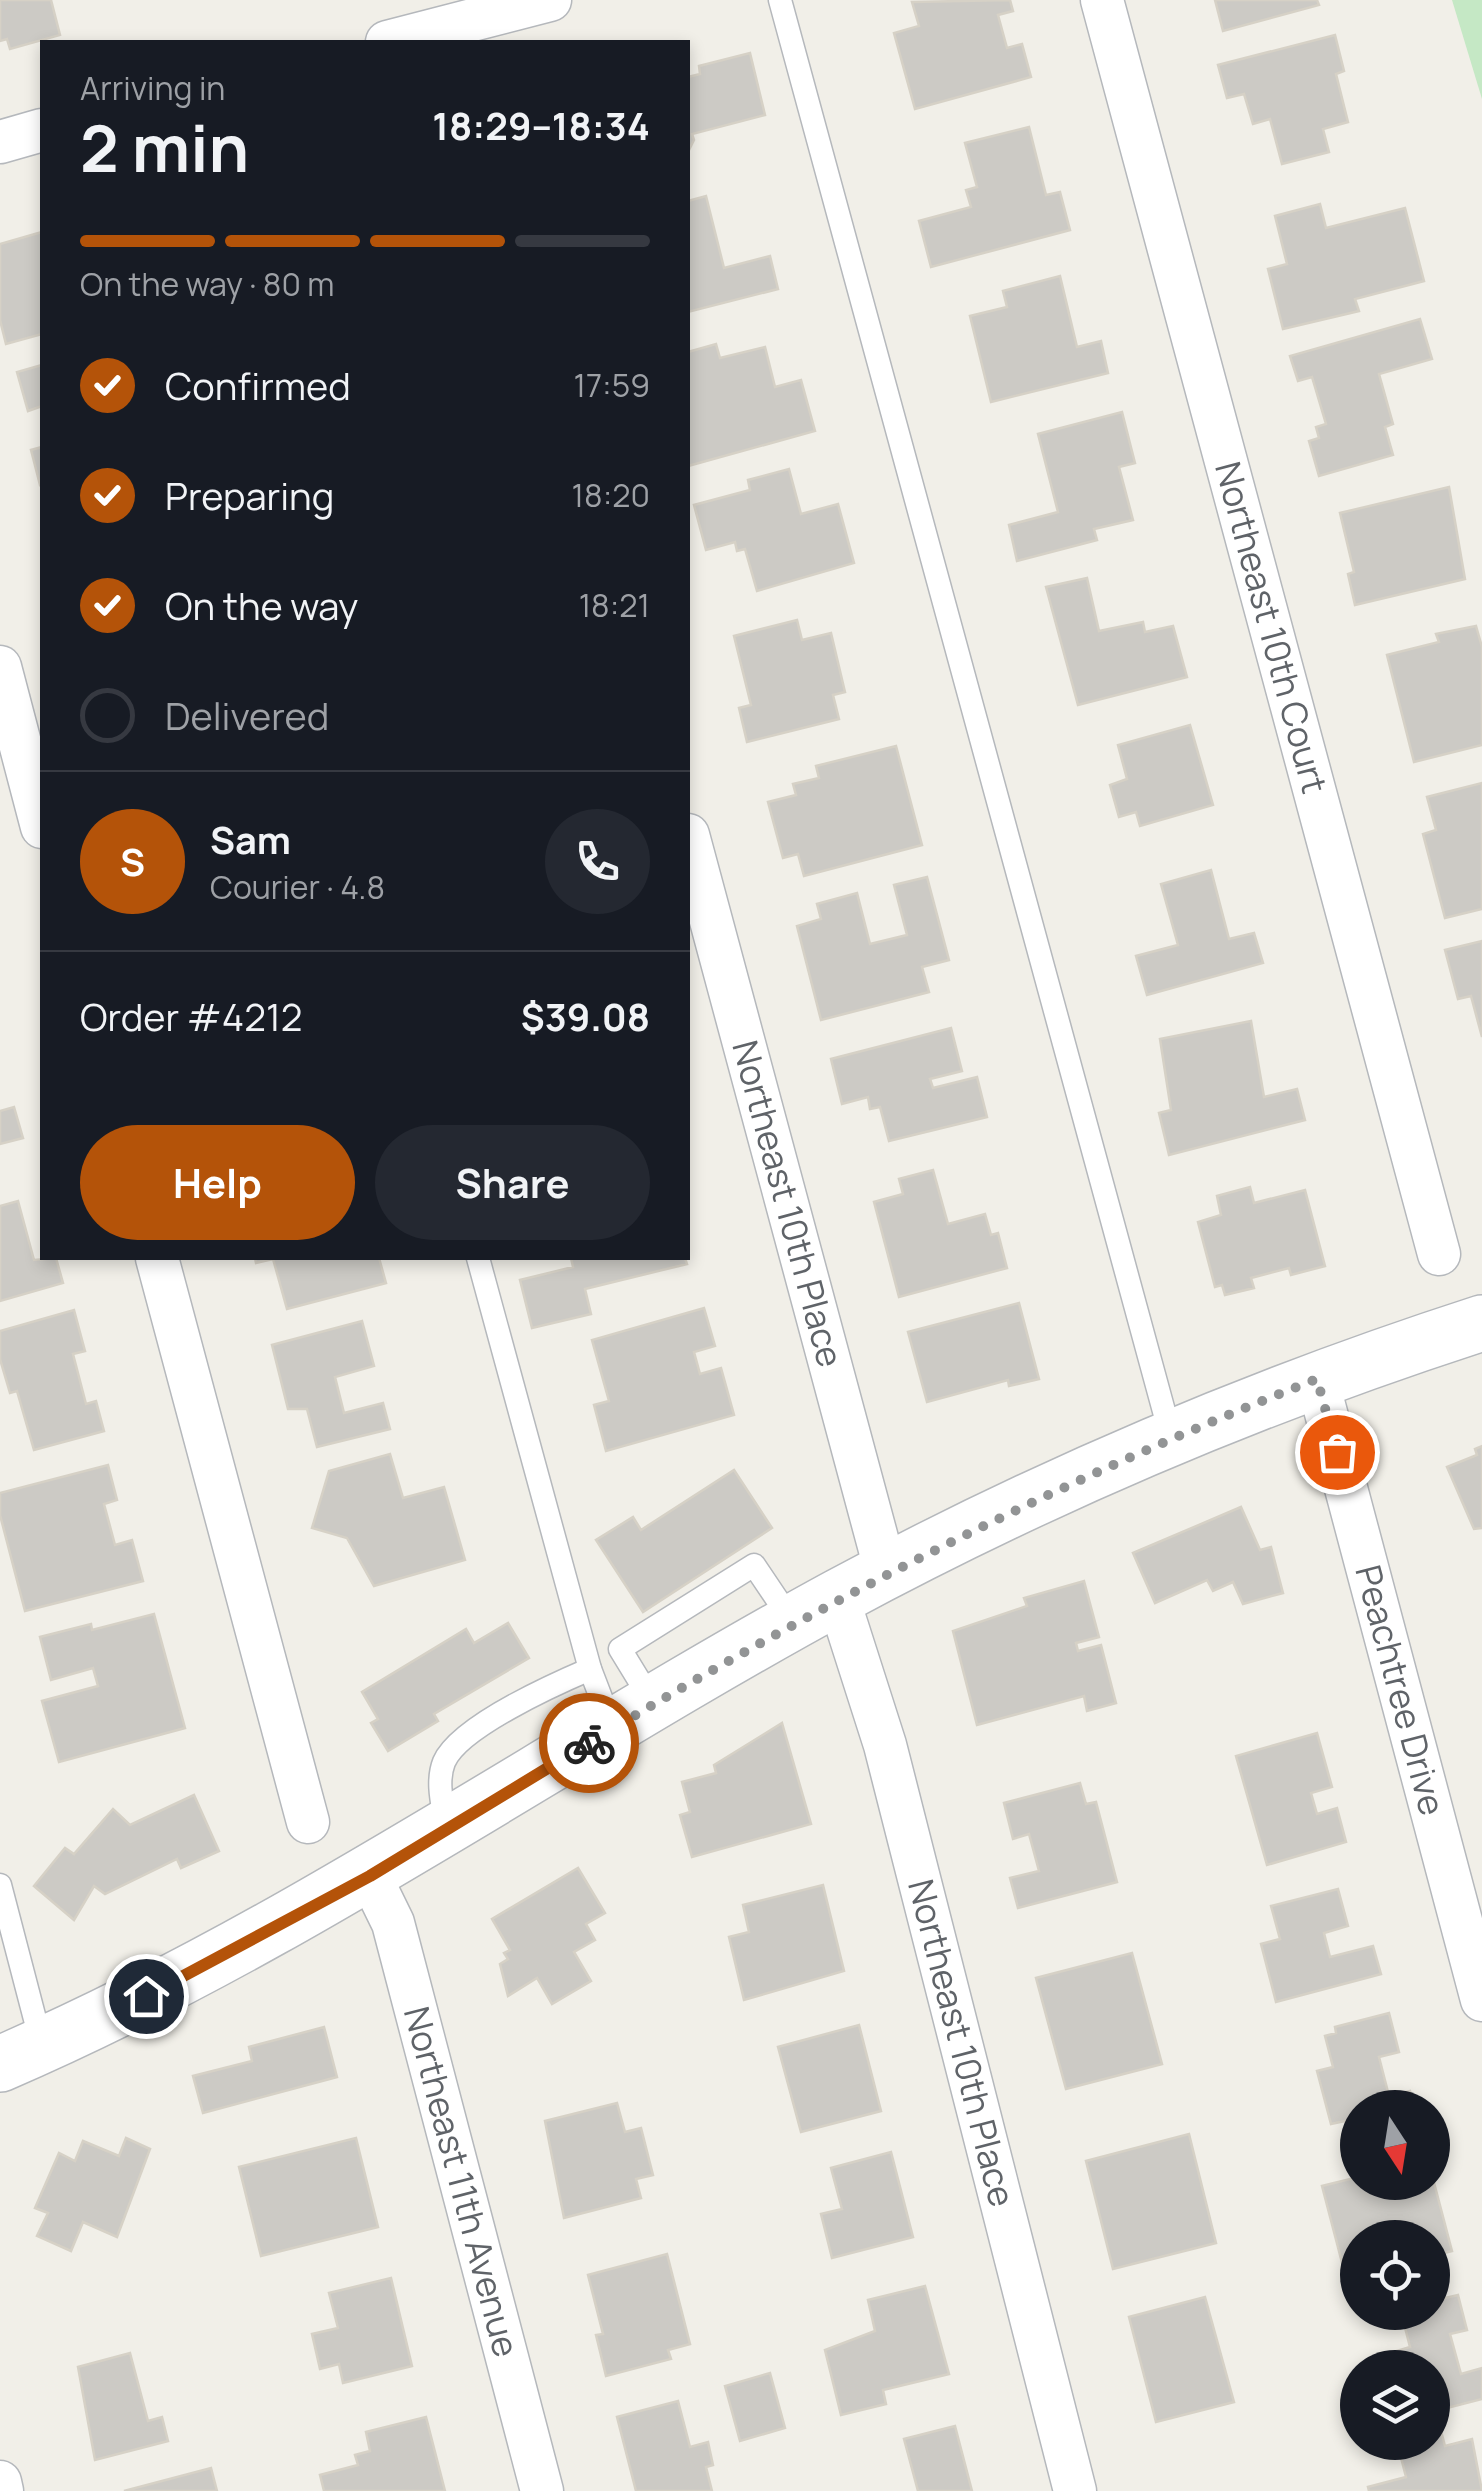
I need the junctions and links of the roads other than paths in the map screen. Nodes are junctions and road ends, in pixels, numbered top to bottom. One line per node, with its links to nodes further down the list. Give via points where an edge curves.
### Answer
1 (550, 0): 4 (street)
2 (780, 0): 16 (lane)
3 (1102, 0): 11 (street, Northeast 10th Court)
4 (472, 32): 5 (street)
5 (404, 40)
6 (40, 131): 7 (street)
7 (0, 142)
8 (0, 667): 9 (street)
9 (40, 819)
10 (690, 841): 17 (street, Northeast 10th Place)
11 (1439, 1254)
12 (158, 1260): 21 (street)
13 (479, 1260): 19 (lane)
14 (1482, 1323): 15 (street)
15 (1317, 1379): 16 (street); 25 (street, Peachtree Drive)
16 (1171, 1436): 17 (street)
17 (886, 1572): 18 (street)
18 (815, 1610): 20 (street); 30 (street, Northeast 10th Place, via 884,1745)
19 (590, 1669): 20 (lane); 22 (lane, via 467,1737 444,1762)
20 (633, 1716): 22 (street)
21 (308, 1822)
22 (446, 1829): 23 (street)
23 (370, 1876): 26 (street); 29 (street, Northeast 11th Avenue, via 393,1924)
24 (0, 1885): 26 (lane)
25 (1482, 2000)
26 (21, 2055)
27 (0, 2482): 28 (street)
28 (2, 2491)
29 (542, 2491)
30 (1075, 2491)

